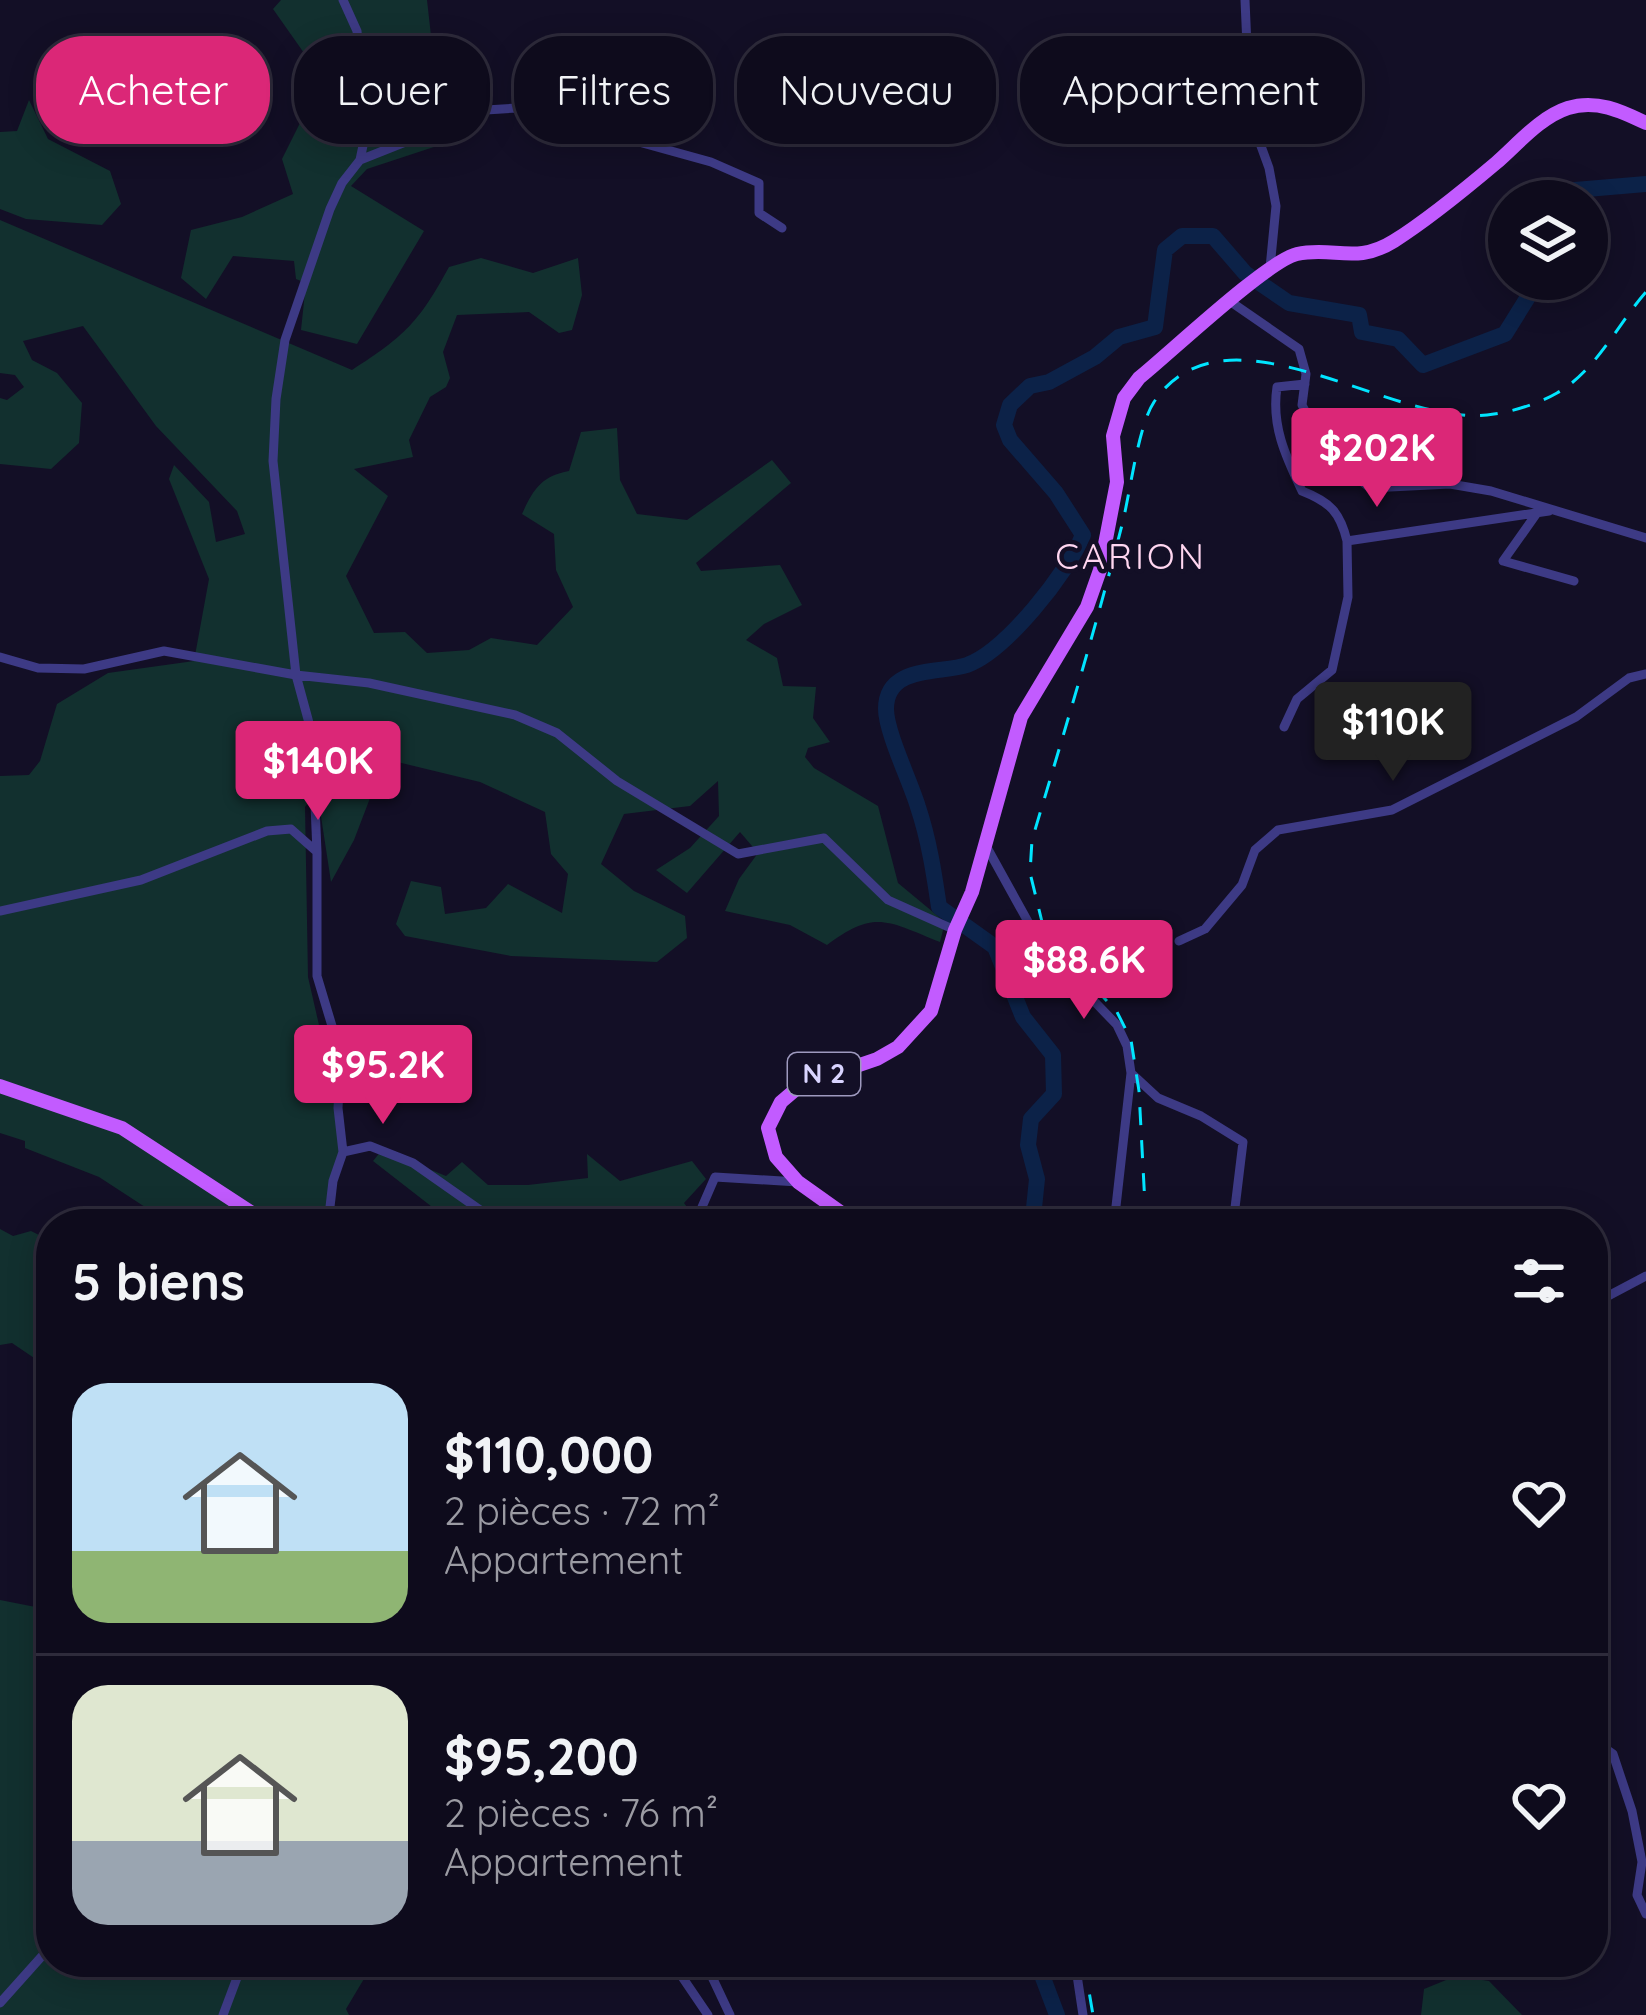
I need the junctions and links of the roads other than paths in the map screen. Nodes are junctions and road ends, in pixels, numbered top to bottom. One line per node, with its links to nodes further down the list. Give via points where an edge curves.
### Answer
1 (343, 0): 4 (street, via 357,31 367,102)
2 (1246, 0): 6 (street, via 1250,116 1276,206)
3 (1646, 123): 6 (main road, N 2, via 1611,107 1566,108 1395,241 1354,256 1298,254)
4 (360, 160): 5 (street, via 486,110 516,108 720,165 759,183 759,213); 16 (street, via 330,209 285,340 276,399 273,461)
5 (782, 228)
6 (1270, 268): 7 (main road, N 2)
7 (1236, 297): 8 (street, via 1299,349); 18 (main road, N 2, via 1124,398 1100,570 1087,607 1021,717)
8 (1305, 384): 9 (street, via 1302,405 1327,453 1370,488 1450,484); 12 (street, via 1277,387 1280,445 1302,491 1341,514)
9 (1550, 511): 10 (street); 11 (street)
10 (1537, 513): 12 (street); 13 (street, via 1503,561)
11 (1646, 538)
12 (1347, 541): 17 (street, via 1348,596 1332,670 1298,699)
13 (1574, 581)
14 (0, 657): 16 (street, via 84,669 164,651)
15 (1646, 674): 22 (street, via 1392,810 1278,830 1255,850 1242,885 1205,929)
16 (296, 675): 19 (street, via 312,734); 21 (street, via 515,715 557,733 617,781 738,854 824,838 888,900)
17 (1284, 727)
18 (985, 844): 21 (main road, N 2); 23 (street, via 1042,947 1117,1025)
19 (317, 853): 20 (street, via 291,829 267,831 141,880); 25 (street, via 317,976 341,1056)
20 (0, 911)
21 (955, 930): 26 (main road, N 2, via 940,990 917,1030 877,1059 801,1084 781,1102 769,1128 776,1157)
22 (1179, 941)
23 (1131, 1073): 32 (street); 33 (street, via 1158,1098 1243,1142)
24 (0, 1085): 27 (main road, via 122,1128)
25 (344, 1152): 28 (street); 29 (street, via 370,1146 413,1163)
26 (798, 1182): 30 (street, via 715,1177); 31 (main road, N 2)
27 (246, 1209)
28 (330, 1209)
29 (479, 1209)
30 (702, 1209)
31 (836, 1209)
32 (1116, 1209)
33 (1235, 1209)
34 (1646, 1276): 35 (street)
35 (1608, 1296)
36 (1608, 1750): 37 (street, via 1632,1811 1642,1862 1637,1895)
37 (1646, 1914)
38 (36, 1962): 43 (street)
39 (237, 1977): 44 (street)
40 (682, 1977): 45 (street)
41 (712, 1977): 46 (street)
42 (1077, 1977): 47 (street)
43 (0, 2002)
44 (223, 2015)
45 (708, 2015)
46 (730, 2015)
47 (1083, 2015)

